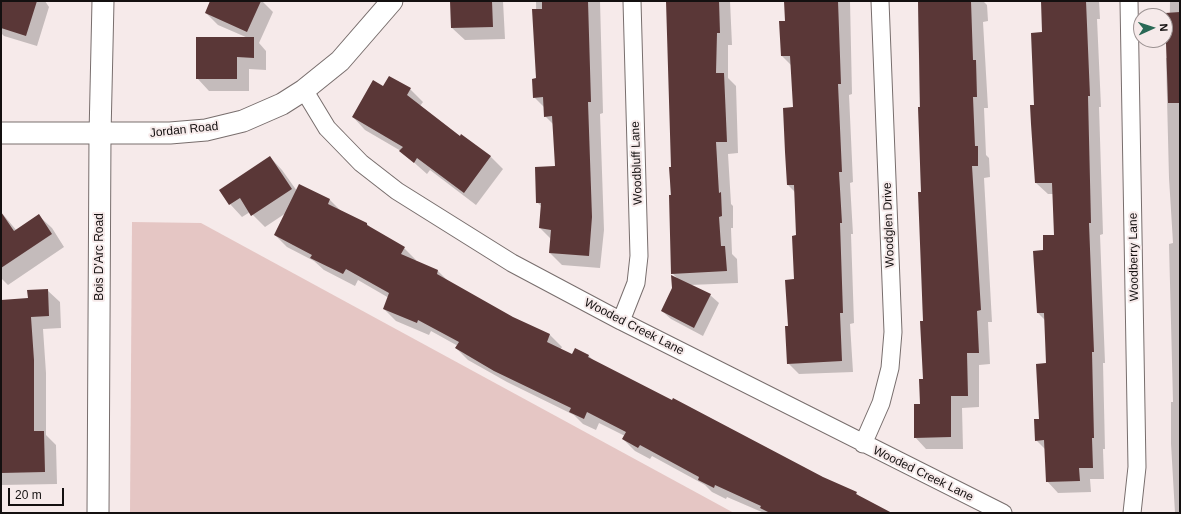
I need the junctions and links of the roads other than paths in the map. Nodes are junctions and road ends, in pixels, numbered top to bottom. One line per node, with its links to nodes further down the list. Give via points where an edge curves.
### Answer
1 (103, 1): 8 (street, Bois D'Arc Road)
2 (392, 1): 6 (street, Jordan Road, via 340,62)
3 (632, 1): 9 (street, Woodbluff Lane, via 639,256 636,283)
4 (880, 1): 10 (street, Woodglen Drive, via 893,332 890,368 881,403)
5 (1129, 1): 13 (street, Woodberry Lane, via 1137,467)
6 (304, 90): 8 (street, Jordan Road, via 263,113 206,130); 9 (street, Wooded Creek Lane, via 326,128 361,163 397,191 512,263)
7 (1, 133): 8 (street, Jordan Road)
8 (100, 135): 11 (street, Bois D'Arc Road)
9 (621, 321): 10 (street, Wooded Creek Lane)
10 (863, 444): 12 (street, Wooded Creek Lane)
11 (98, 513)
12 (1003, 513)
13 (1132, 513)

